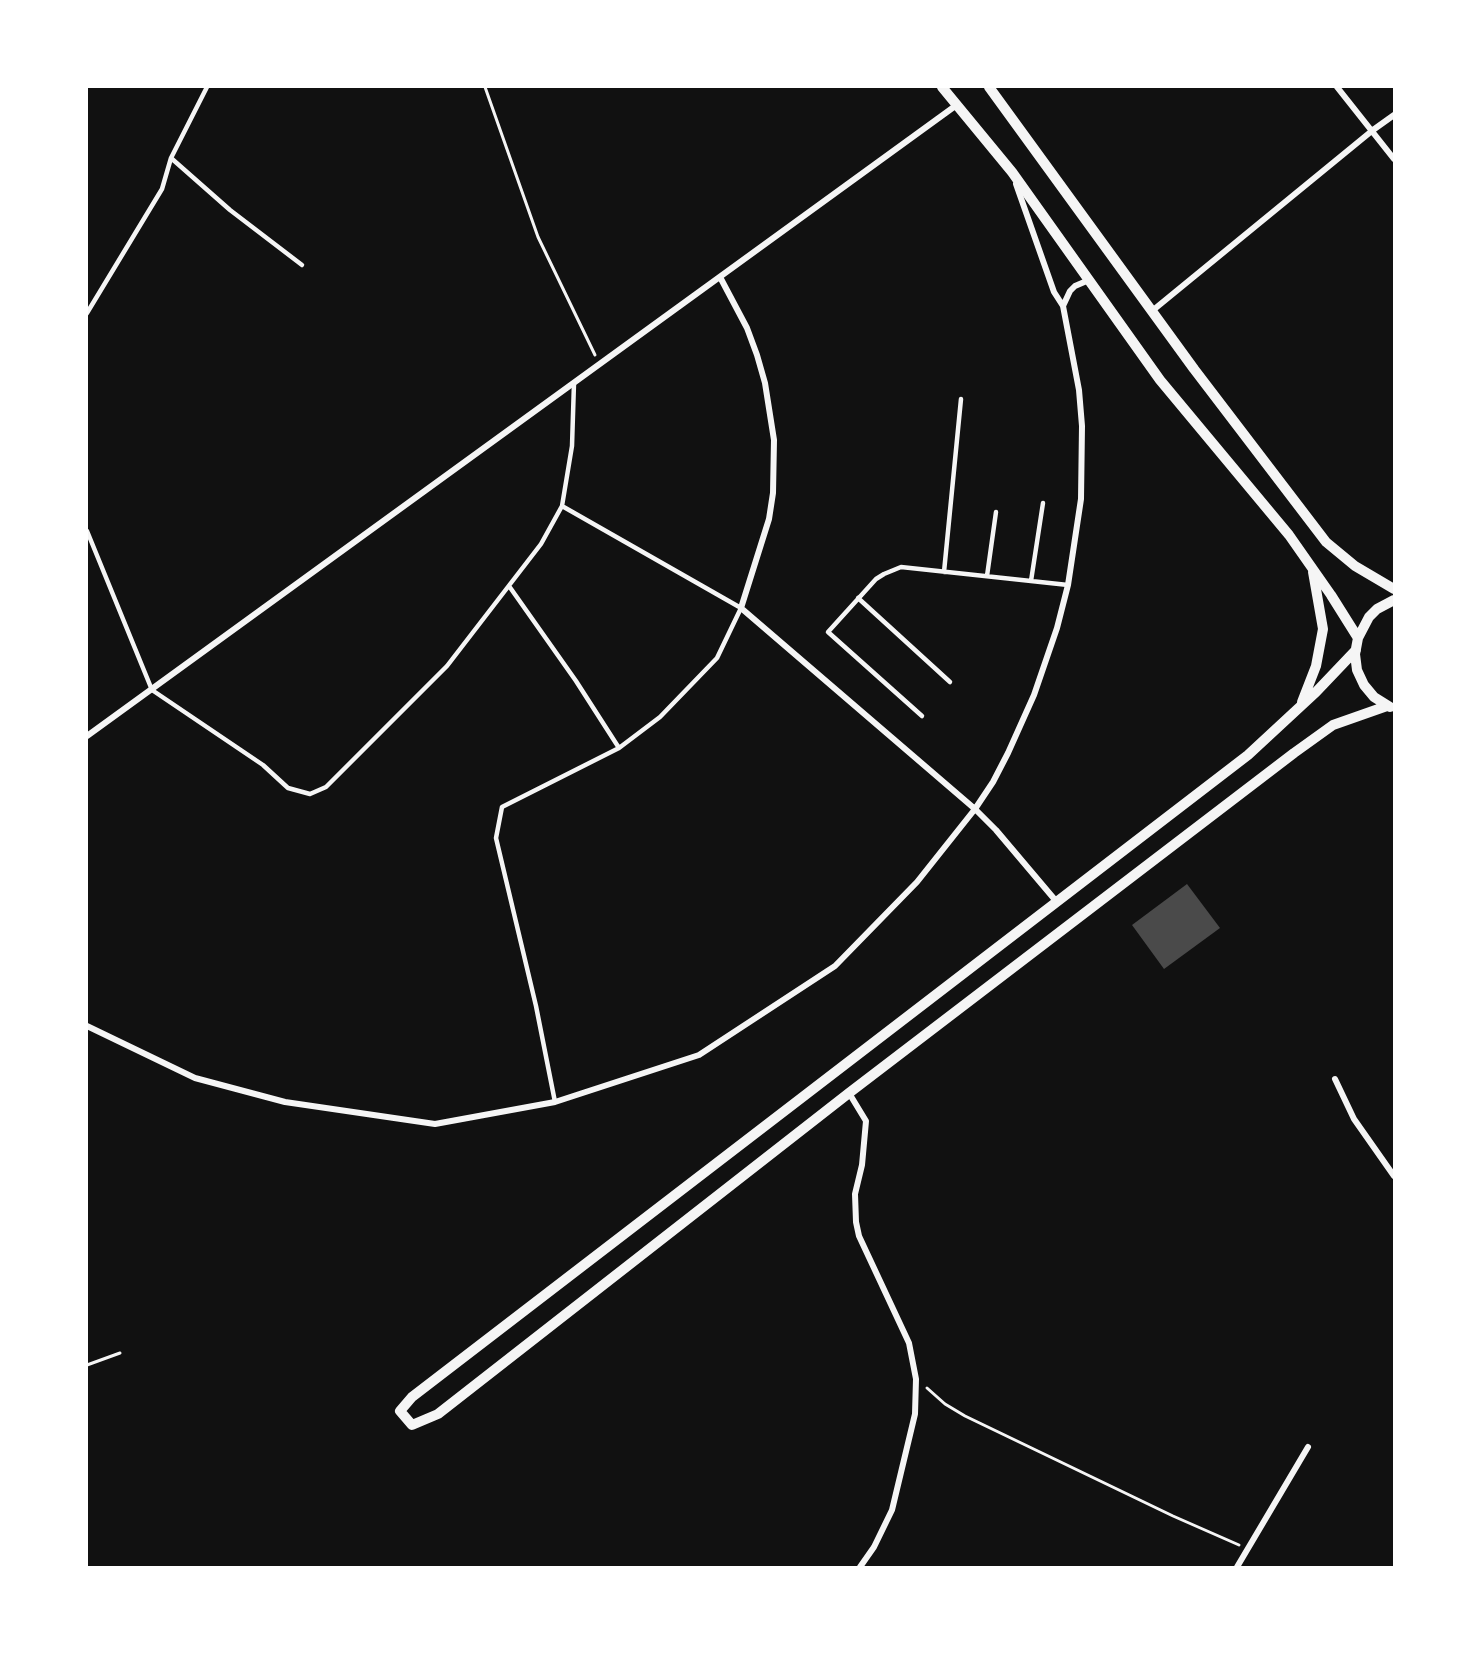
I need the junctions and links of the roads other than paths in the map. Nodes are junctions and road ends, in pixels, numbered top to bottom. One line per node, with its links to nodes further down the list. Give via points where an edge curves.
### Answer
1 (207, 87): 8 (lane)
2 (942, 87): 5 (street)
3 (1337, 87): 7 (street)
4 (994, 89): 15 (street)
5 (958, 105): 10 (street); 12 (street)
6 (1394, 115): 7 (street)
7 (1373, 130): 9 (street); 15 (street)
8 (171, 158): 11 (lane); 16 (lane, via 158,196)
9 (1394, 159)
10 (1012, 172): 13 (street); 14 (street, via 1054,292)
11 (302, 265)
12 (720, 277): 17 (street); 32 (street, via 757,355 774,440 769,519)
13 (1089, 280): 14 (street, via 1070,291); 23 (street, via 1160,380)
14 (1063, 306): 27 (street, via 1082,426 1081,499)
15 (1152, 311): 29 (street, via 1326,542 1355,566)
16 (87, 313)
17 (574, 383): 20 (lane, via 572,446); 35 (street)
18 (961, 399): 24 (lane)
19 (1042, 503): 26 (lane)
20 (562, 506): 28 (lane, via 542,544); 32 (lane)
21 (996, 512): 25 (lane)
22 (87, 531): 35 (lane)
23 (1312, 568): 33 (street); 36 (street, via 1323,629 1316,666)
24 (944, 572): 25 (lane); 30 (lane, via 901,567 876,579)
25 (987, 576): 26 (lane)
26 (1030, 581): 27 (lane)
27 (1068, 585): 41 (street, via 1034,695 993,782)
28 (509, 586): 35 (lane, via 447,666 326,787 310,794 288,788 263,765); 40 (lane)
29 (1394, 589)
30 (858, 598): 34 (lane); 38 (lane, via 828,632)
31 (1394, 600): 33 (street, via 1369,617)
32 (741, 608): 40 (lane, via 717,658 660,717); 41 (street)
33 (1357, 644): 36 (street); 37 (street, via 1358,670 1364,685)
34 (950, 682)
35 (152, 690): 39 (street)
36 (1301, 706): 42 (street, via 1248,755)
37 (1391, 707): 45 (street, via 1333,725)
38 (922, 716)
39 (87, 736)
40 (619, 748): 46 (lane, via 502,807 496,838)
41 (975, 809): 42 (street); 46 (street, via 917,882 835,966 699,1055)
42 (1056, 901): 45 (street, via 412,1397 400,1411 412,1425 438,1414)
43 (87, 1026): 46 (street, via 195,1078 285,1102 435,1124)
44 (1335, 1080): 47 (street, via 1354,1119)
45 (849, 1093): 49 (street, via 866,1121 855,1194 859,1236 909,1343 916,1379 915,1414 892,1510)
46 (555, 1102)
47 (1394, 1174)
48 (1308, 1447): 50 (street)
49 (860, 1567)
50 (1237, 1567)

